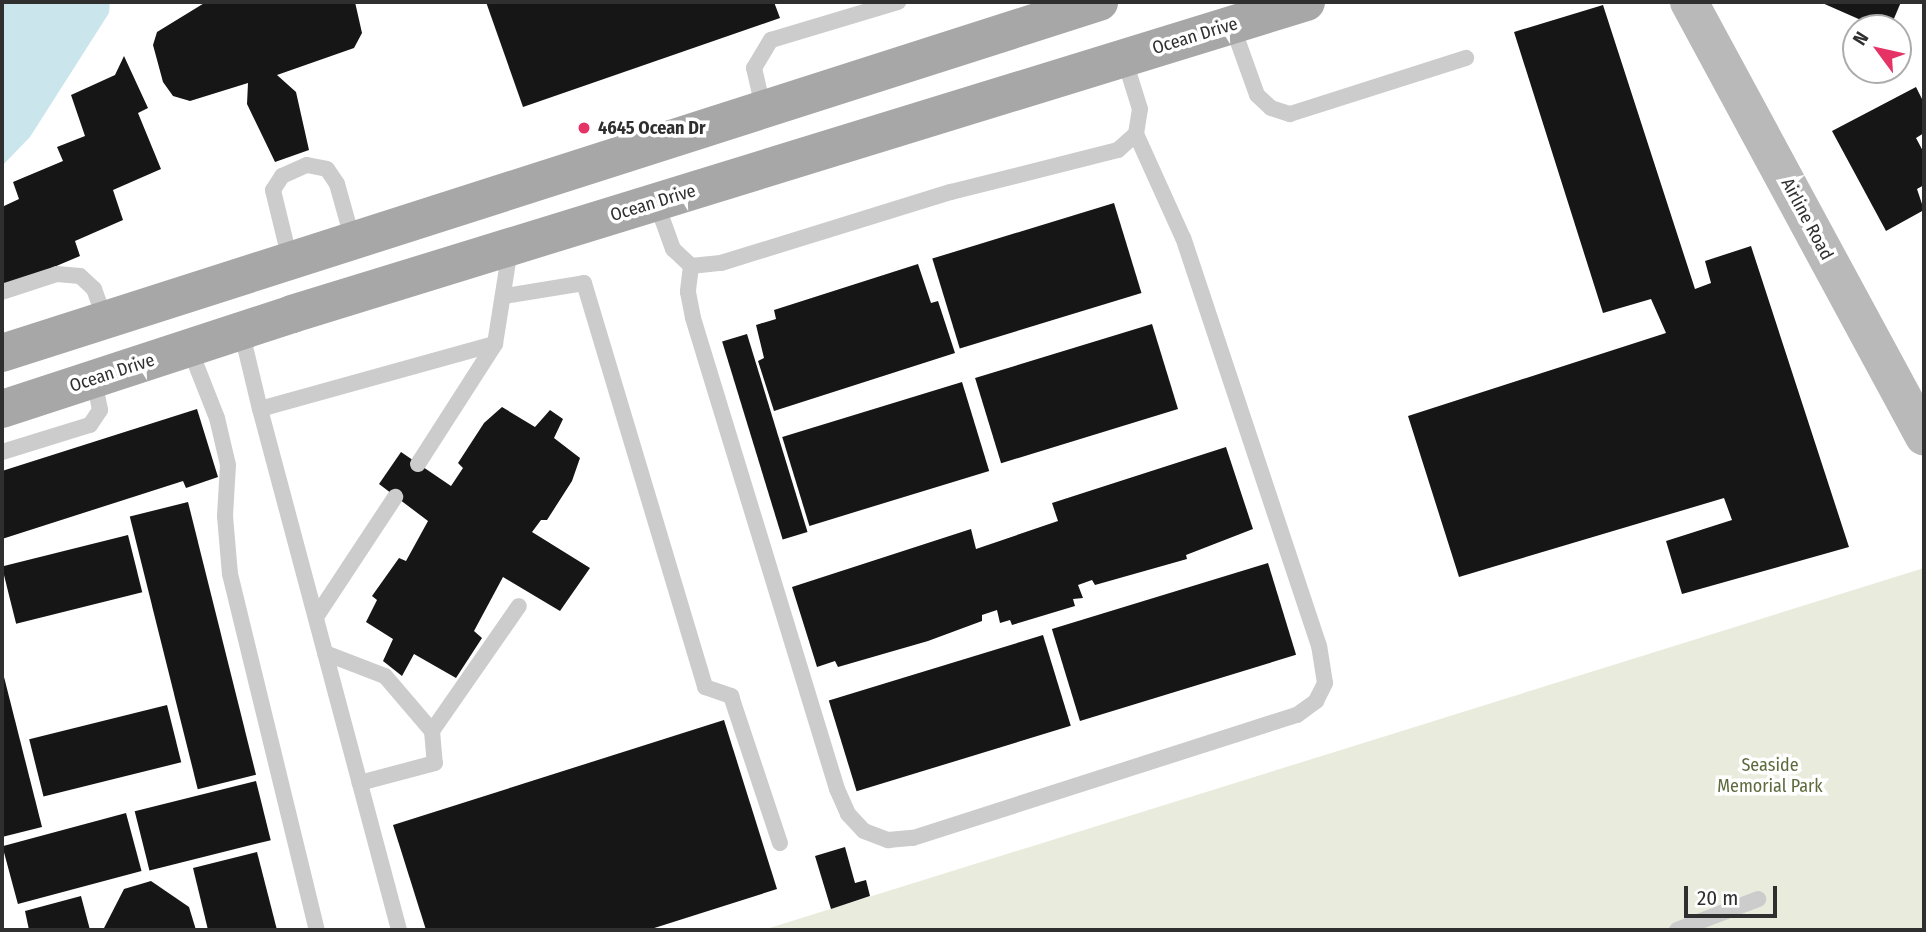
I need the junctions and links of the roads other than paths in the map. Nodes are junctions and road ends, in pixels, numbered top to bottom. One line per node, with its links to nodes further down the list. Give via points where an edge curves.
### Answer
1 (898, 2): 8 (lane, via 771,40 754,68)
2 (1099, 2): 8 (main road)
3 (1306, 2): 5 (main road, Ocean Drive)
4 (1689, 2): 27 (main road, Airline Road)
5 (1227, 13): 6 (main road, Ocean Drive); 7 (lane, via 1257,95 1271,108 1290,114)
6 (1124, 58): 9 (lane, via 1140,109); 11 (main road, Ocean Drive)
7 (1466, 58)
8 (763, 107): 10 (main road)
9 (1136, 134): 15 (lane, via 1118,150 951,192 721,264); 15 (lane, via 1183,238 1319,646 1325,683 1316,701 1297,715 913,838 888,840 864,831 848,814 837,789 693,318)
10 (503, 192): 12 (main road); 13 (main road)
11 (656, 202): 13 (main road, Ocean Drive); 15 (lane, via 673,249)
12 (353, 241): 14 (main road); 14 (lane, via 337,184 327,169 307,165 282,176 274,190)
13 (510, 247): 17 (lane); 18 (main road, Ocean Drive)
14 (290, 260): 18 (main road); 19 (main road)
15 (691, 266)
16 (2, 292): 19 (lane, via 57,274 80,276 96,292)
17 (505, 296): 21 (lane); 36 (lane, via 584,283 705,687 731,696)
18 (292, 314): 20 (main road, Ocean Drive)
19 (105, 319): 23 (main road); 24 (main road)
20 (241, 330): 22 (main road, Ocean Drive); 25 (lane)
21 (495, 344): 25 (lane); 29 (lane)
22 (189, 347): 24 (main road, Ocean Drive); 38 (lane, via 217,418 228,465 225,516 230,574)
23 (2, 353)
24 (110, 374): 26 (main road, Ocean Drive); 28 (lane, via 100,410 90,425)
25 (260, 408): 32 (lane)
26 (2, 409)
27 (1924, 436)
28 (2, 452)
29 (418, 464)
30 (395, 497): 32 (lane)
31 (519, 606): 34 (lane)
32 (316, 617): 33 (lane)
33 (325, 653): 34 (lane, via 386,677); 35 (lane)
34 (432, 732): 35 (lane, via 435,763)
35 (360, 783): 39 (lane)
36 (780, 843)
37 (1758, 899): 40 (lane)
38 (317, 930)
39 (398, 930)
40 (1677, 930)

